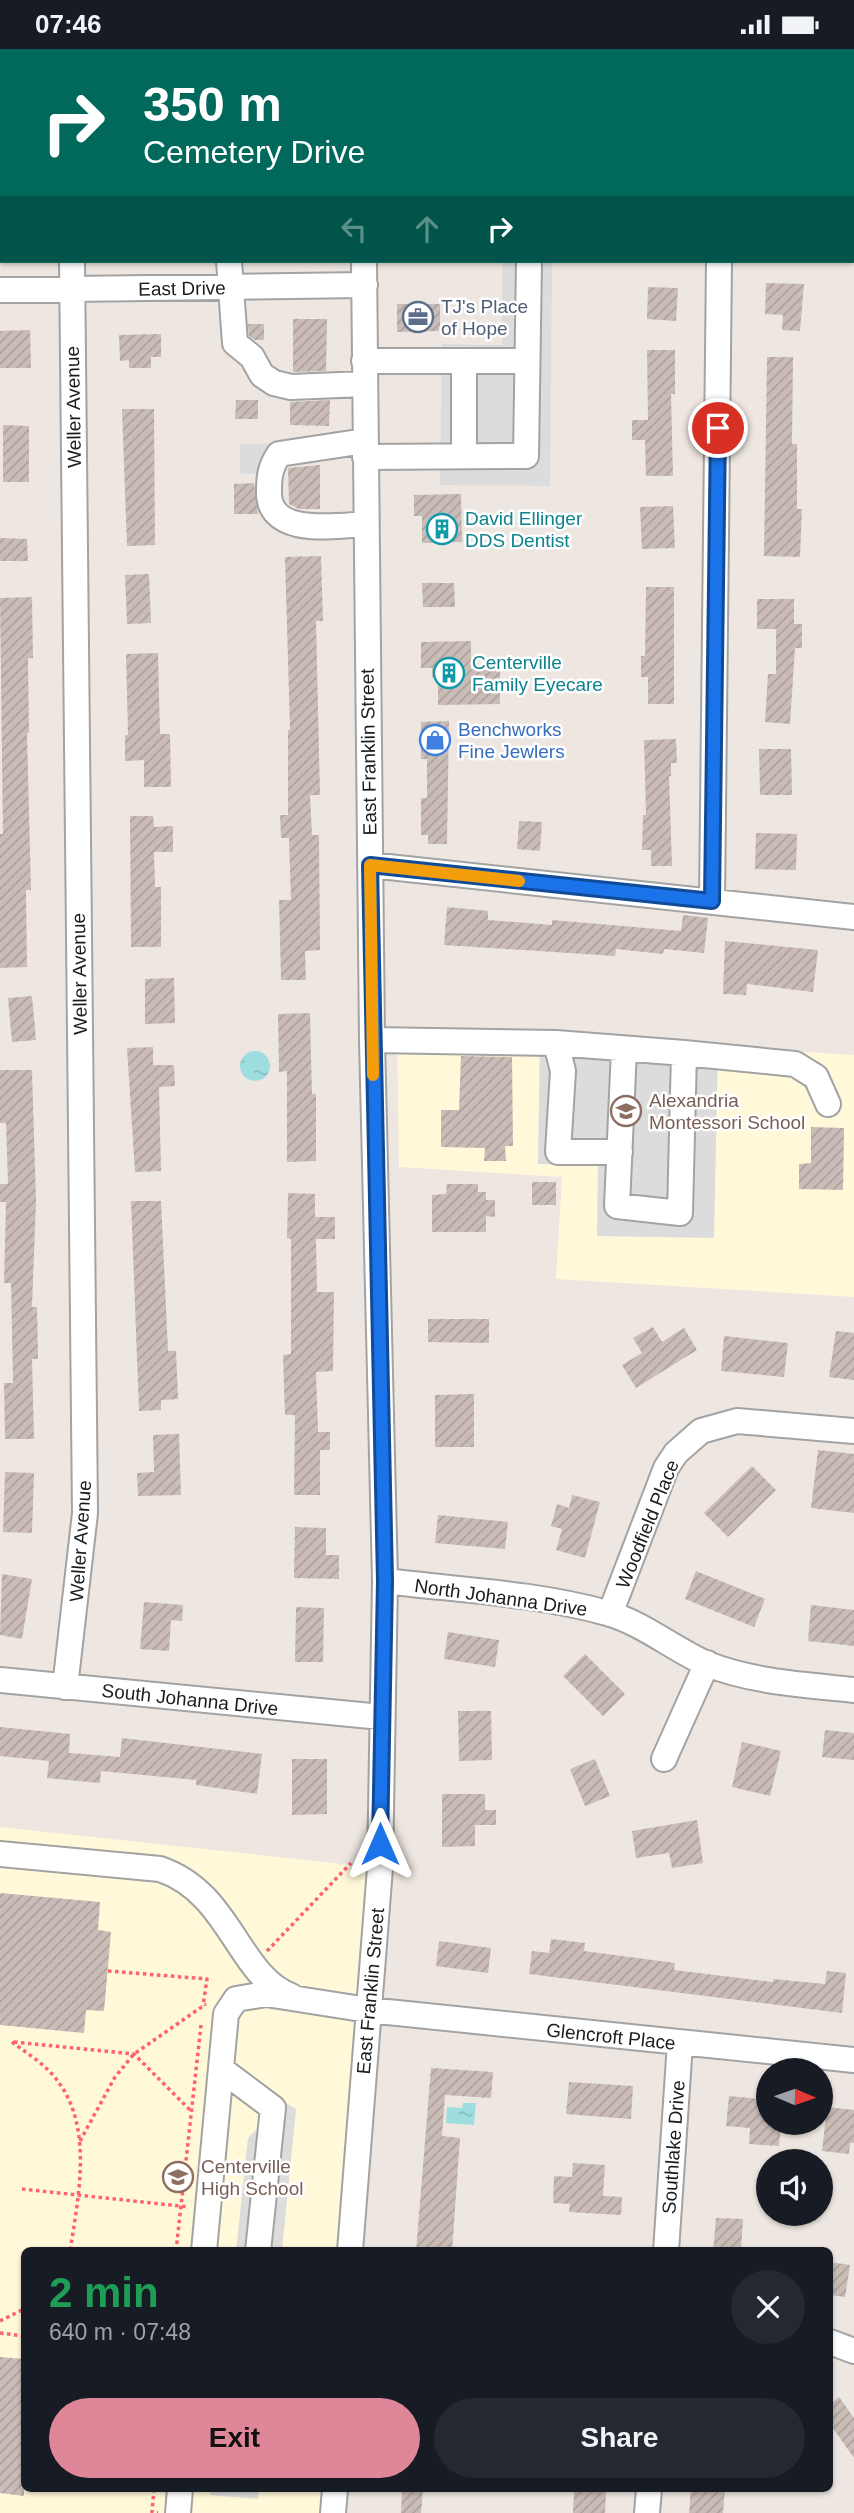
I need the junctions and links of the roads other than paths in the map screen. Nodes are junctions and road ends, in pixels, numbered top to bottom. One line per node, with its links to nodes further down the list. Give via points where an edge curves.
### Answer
1 (72, 263): 7 (street, Weller Avenue)
2 (229, 263): 6 (street)
3 (529, 263): 10 (street)
4 (719, 263): 16 (street)
5 (364, 273): 6 (street, East Drive); 11 (street, East Franklin Street)
6 (229, 287): 7 (street, East Drive); 11 (street, via 235,343 274,383 291,387)
7 (72, 289): 8 (street, East Drive); 29 (street, Weller Avenue, via 85,1513)
8 (0, 290)
9 (464, 361): 10 (street); 11 (street); 13 (street)
10 (527, 361): 13 (street, via 526,456)
11 (364, 373): 12 (street, East Franklin Street)
12 (365, 449): 13 (street); 14 (street, East Franklin Street); 14 (street, via 279,454 272,465 269,496 272,512 279,519 301,524)
13 (464, 456)
14 (365, 524): 15 (street, East Franklin Street)
15 (370, 865): 16 (street); 18 (street, East Franklin Street)
16 (712, 901): 17 (street)
17 (854, 917)
18 (372, 1040): 19 (street); 25 (street, East Franklin Street)
19 (556, 1043): 20 (street); 23 (street, via 563,1072 558,1153)
20 (625, 1049): 21 (street); 23 (street)
21 (684, 1053): 22 (street, via 795,1064 816,1077); 23 (street, via 681,1212 618,1208)
22 (828, 1104)
23 (620, 1153)
24 (854, 1431): 26 (street, Woodfield Place, via 737,1421 701,1431 688,1440 666,1468)
25 (385, 1581): 26 (street, North Johanna Drive, via 575,1604); 31 (street, East Franklin Street)
26 (610, 1614): 27 (street, North Johanna Drive)
27 (707, 1664): 30 (street, North Johanna Drive, via 763,1679); 32 (street)
28 (0, 1680): 29 (street, South Johanna Drive)
29 (65, 1687): 31 (street, South Johanna Drive)
30 (854, 1690)
31 (381, 1717): 35 (street, East Franklin Street, via 380,1868)
32 (664, 1759)
33 (0, 1854): 34 (street, via 175,1874 207,1898 268,1981)
34 (302, 2000): 35 (street, Glencroft Place); 38 (street, Glencroft Place, via 266,1994 236,1999 226,2014)
35 (368, 2010): 36 (street, Glencroft Place); 41 (street, East Franklin Street)
36 (680, 2043): 37 (street, Glencroft Place); 42 (street, Southlake Drive)
37 (854, 2060)
38 (220, 2069): 39 (street, Glencroft Place); 40 (street, via 273,2108)
39 (204, 2247)
40 (258, 2247)
41 (350, 2247)
42 (666, 2247)
43 (833, 2343): 44 (street)
44 (854, 2351)
45 (335, 2492): 47 (street)
46 (649, 2492): 48 (street)
47 (333, 2513)
48 (647, 2513)

